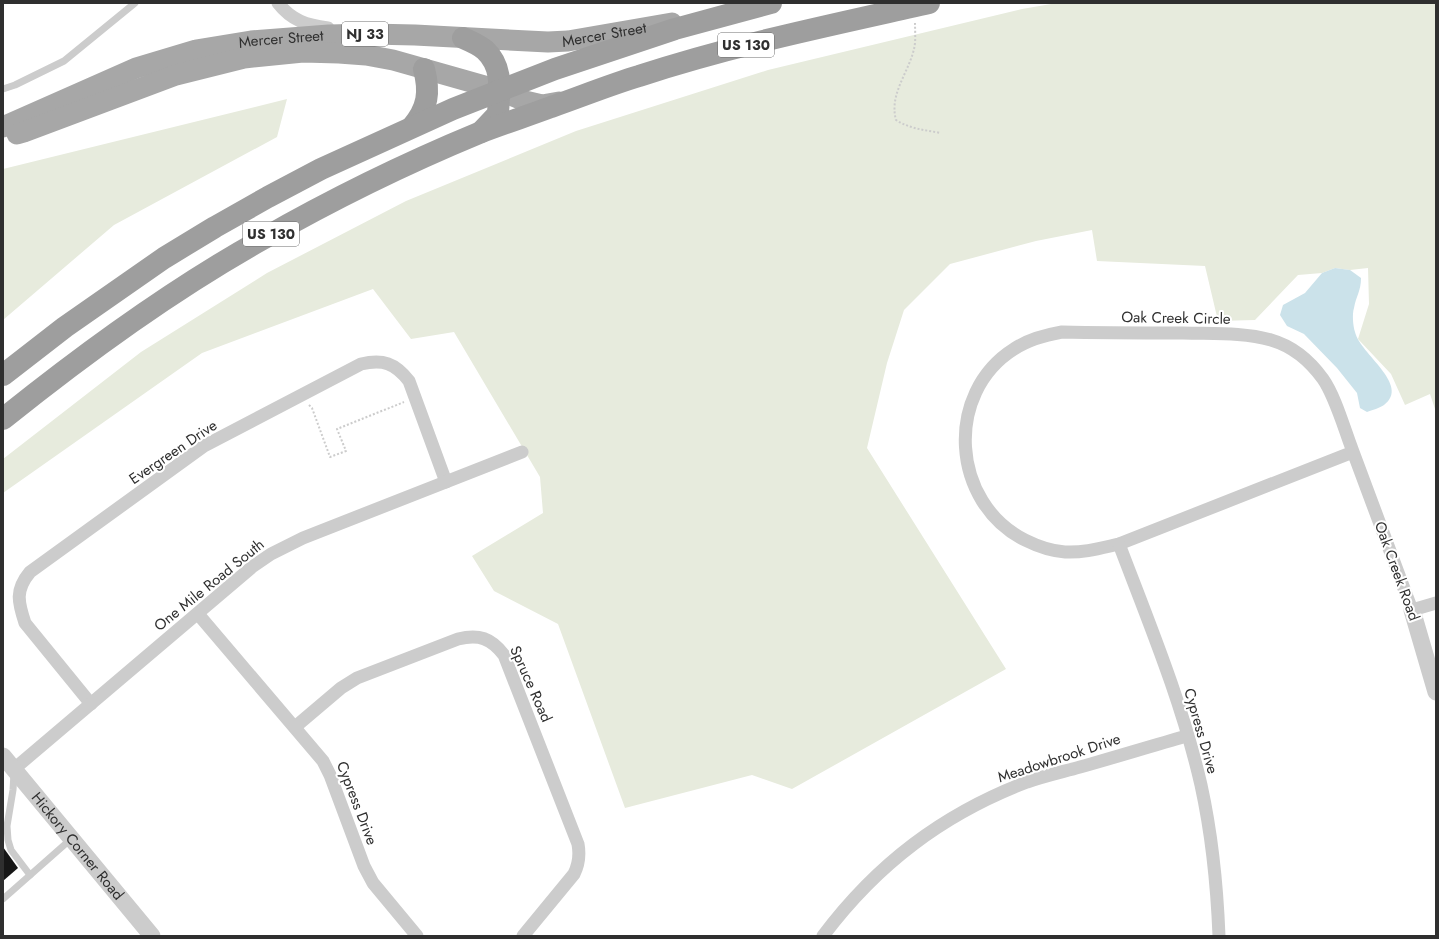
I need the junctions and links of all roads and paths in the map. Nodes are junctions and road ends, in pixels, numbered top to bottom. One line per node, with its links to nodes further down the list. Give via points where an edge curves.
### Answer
1 (135, 3): 9 (lane, via 64,61)
2 (278, 3): 6 (street, via 291,16 310,25)
3 (770, 3): 5 (highway, US 130)
4 (922, 5): 11 (highway, US 130, via 699,58); 15 (path, via 915,26 914,48 895,95 893,110 896,120 905,126)
5 (740, 11): 7 (main road, Mercer Street / NJ 33, via 568,41); 10 (highway, US 130, via 675,29)
6 (370, 34): 7 (main road, Mercer Street / NJ 33); 13 (main road, Mercer Street / NJ 33, via 329,34 258,40 196,50 136,68)
7 (463, 38): 10 (highway, via 484,49 496,63)
8 (424, 69): 10 (main road, Mercer Street / NJ 33); 12 (highway, via 427,96 424,108); 16 (main road, Mercer Street / NJ 33, via 393,60 339,53 302,52 244,58 176,75 24,132)
9 (3, 89)
10 (499, 90): 11 (main road, Mercer Street / NJ 33, via 542,105); 12 (highway, US 130); 14 (highway, via 498,114)
11 (568, 101): 14 (highway, US 130)
12 (412, 127): 17 (highway, US 130, via 321,169 209,231 114,292)
13 (3, 128)
14 (480, 133): 20 (highway, US 130, via 371,182 239,253 159,302 51,380)
15 (941, 133)
16 (3, 136)
17 (3, 375)
18 (404, 402): 19 (path, via 337,428 346,451 330,457)
19 (309, 405)
20 (3, 419)
21 (522, 452): 23 (street, One Mile Road South)
22 (1353, 452): 24 (street, Oak Creek Circle); 24 (street, Oak Creek Circle, via 1324,380 1300,355 1272,340 1216,334 1062,332 1030,340 996,364 978,387 972,402 965,439 969,474 976,491 985,506 1003,526 1032,544 1080,552); 26 (street, Oak Creek Road)
23 (446, 482): 27 (street, One Mile Road South, via 291,543 252,567); 29 (street, Evergreen Drive, via 409,381 398,369 384,362 372,361 361,364 204,446 30,572 24,579 19,599 25,623)
24 (1119, 544): 31 (street, Cypress Drive, via 1164,664)
25 (1436, 603): 26 (street)
26 (1412, 610): 28 (street, Oak Creek Road)
27 (198, 614): 29 (street, One Mile Road South); 30 (street, Cypress Drive)
28 (1436, 692)
29 (91, 704): 33 (street, One Mile Road South)
30 (295, 727): 38 (street, Cypress Drive, via 323,761 373,883); 39 (street, Spruce Road, via 341,688 357,678 469,636 484,639 498,646 504,655 580,853 574,874)
31 (1187, 736): 40 (street, Meadowbrook Drive, via 1029,781 960,813 910,846 886,866 864,887); 41 (street, Cypress Drive, via 1207,821 1214,868)
32 (3, 756): 33 (street, Hickory Corner Road)
33 (14, 769): 34 (street, Hickory Corner Road); 35 (lane, via 7,826 8,840)
34 (71, 839): 35 (lane); 37 (street, Hickory Corner Road)
35 (30, 875): 36 (lane)
36 (3, 899)
37 (152, 936)
38 (417, 936)
39 (523, 936)
40 (823, 936)
41 (1219, 936)

